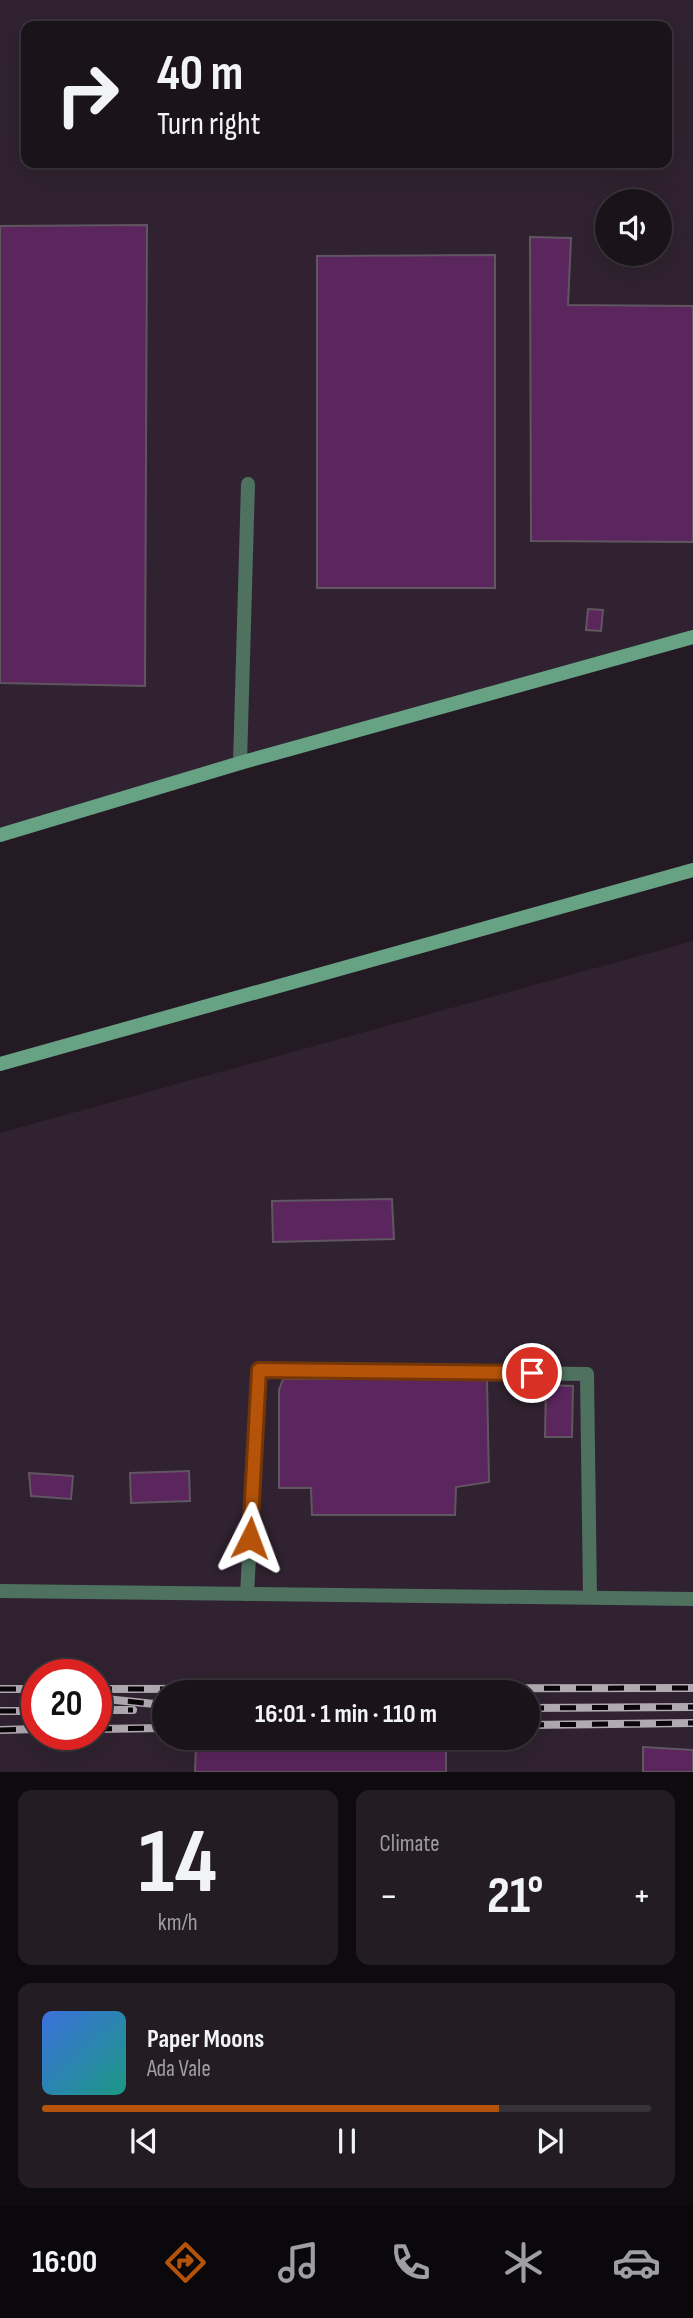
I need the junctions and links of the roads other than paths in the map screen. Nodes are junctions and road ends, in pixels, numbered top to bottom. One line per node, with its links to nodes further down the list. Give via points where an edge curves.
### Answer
1 (248, 484): 3 (lane)
2 (693, 637): 3 (street)
3 (240, 763): 4 (street)
4 (0, 835)
5 (693, 870): 6 (street)
6 (0, 1064)
7 (0, 1591): 8 (lane)
8 (247, 1594): 9 (lane); 9 (lane, via 259,1370 587,1374)
9 (590, 1597): 10 (lane)
10 (693, 1599)

